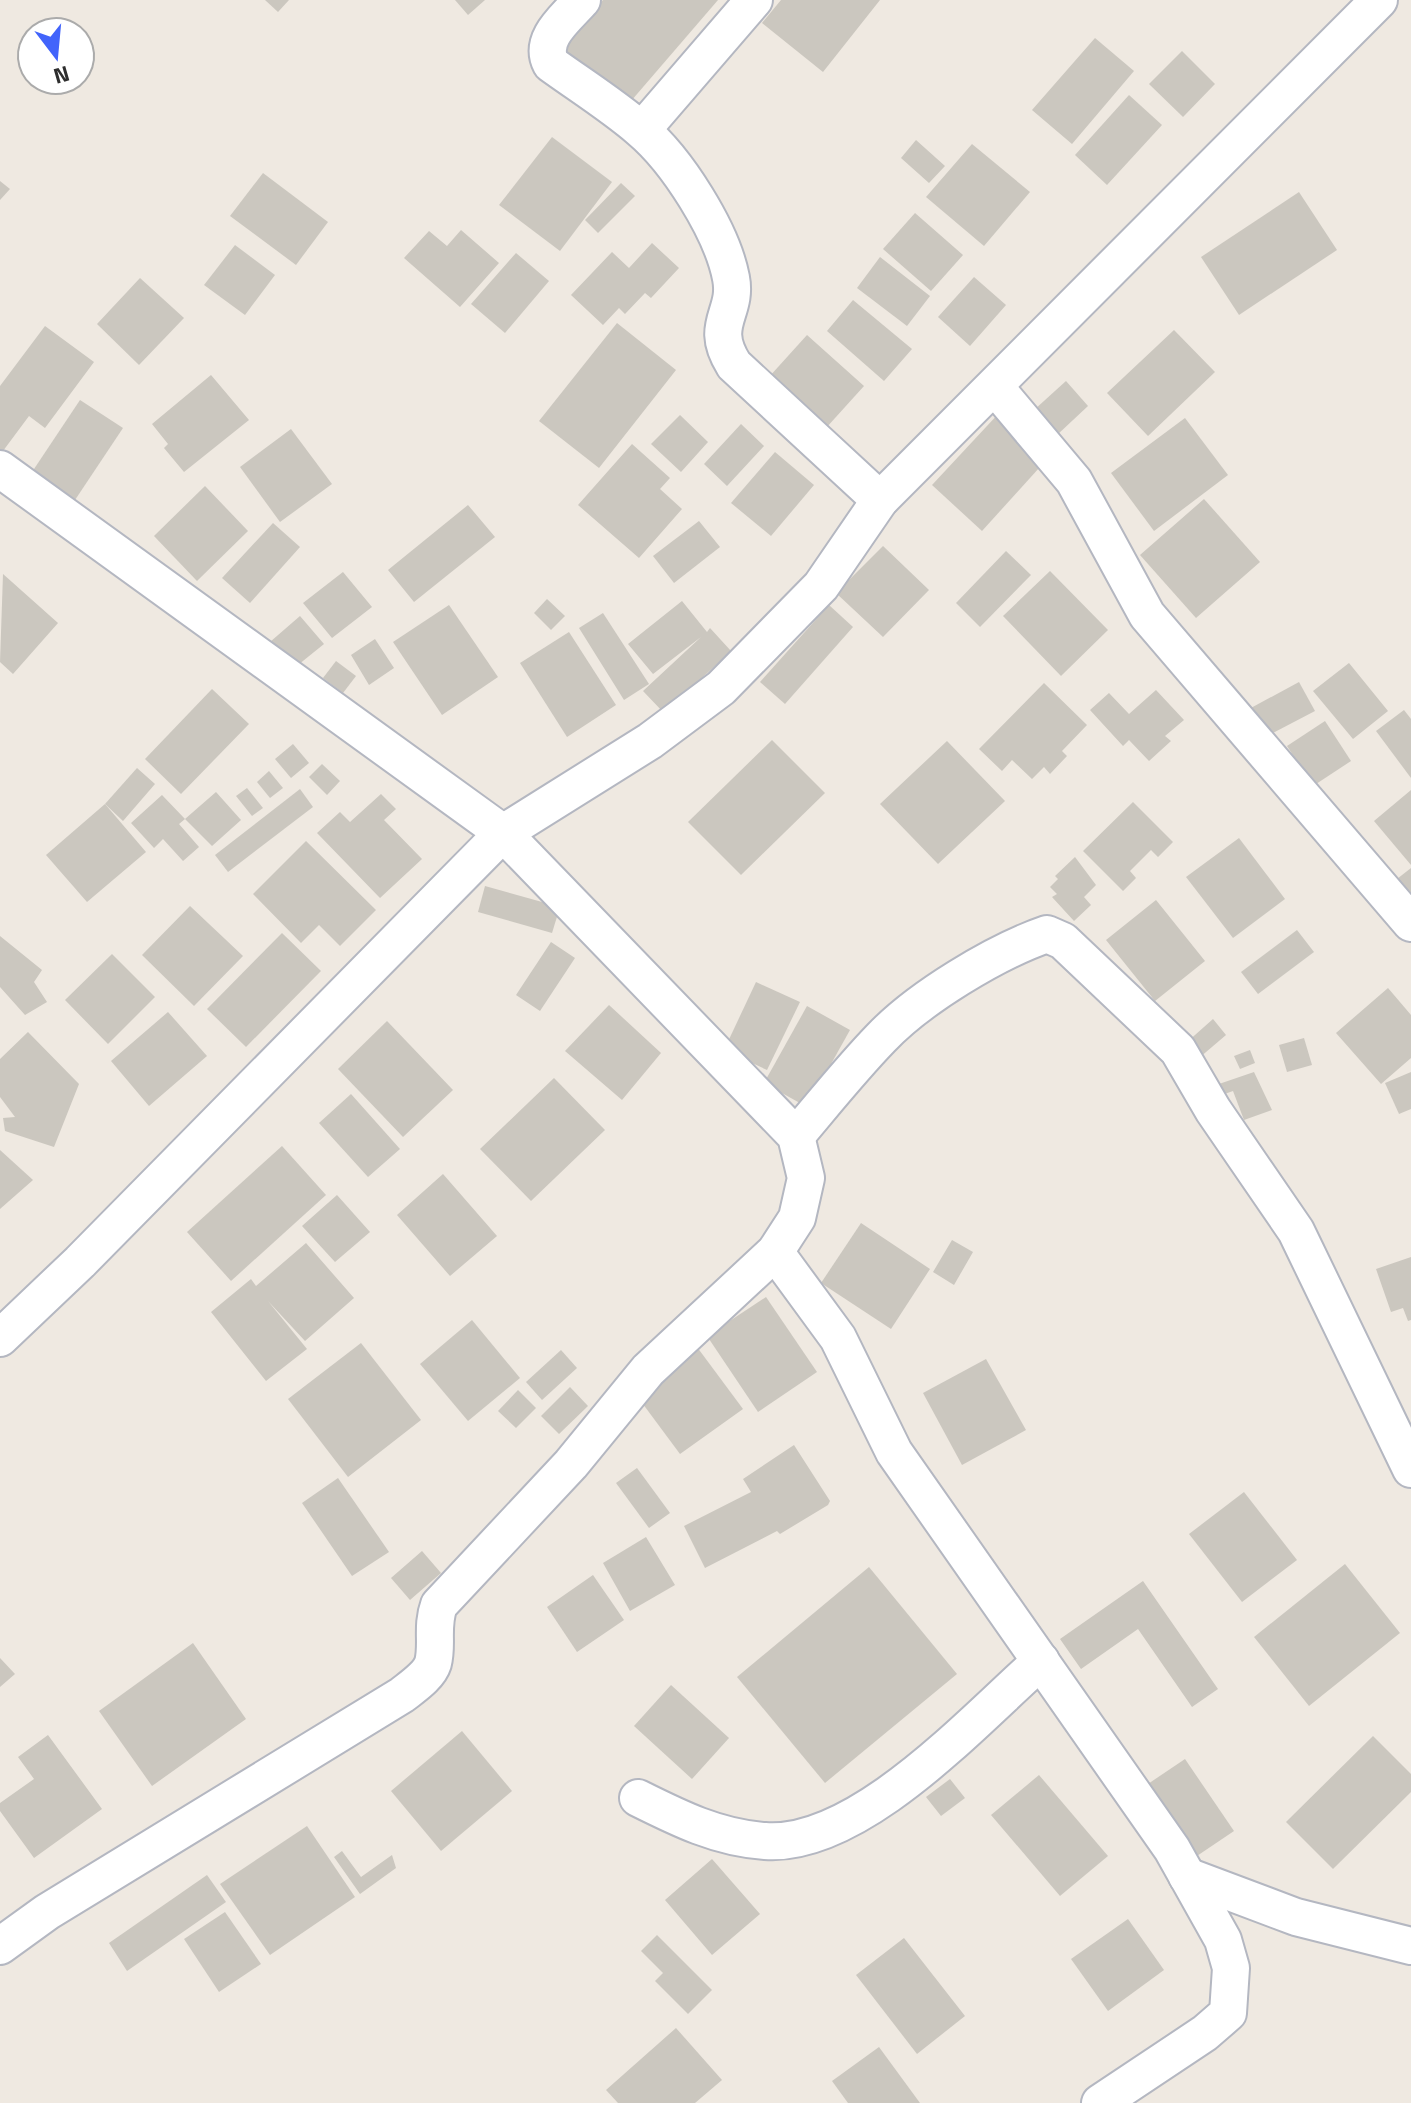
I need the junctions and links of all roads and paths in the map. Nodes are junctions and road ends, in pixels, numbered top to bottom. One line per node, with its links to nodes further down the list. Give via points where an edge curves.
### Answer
1 (582, 0): 4 (street, via 549,38 546,54 551,64)
2 (754, 0): 4 (street)
3 (1369, 3): 5 (street)
4 (642, 130): 7 (street, via 709,219 729,264 733,287 723,347 734,365)
5 (995, 387): 7 (street); 9 (street, via 1074,481 1147,615)
6 (0, 469): 8 (street)
7 (880, 500): 8 (street, via 821,586 721,688 650,741)
8 (503, 833): 10 (street); 12 (street)
9 (1411, 923)
10 (796, 1136): 11 (street, via 806,1178 797,1218); 13 (street, via 883,1036 958,979 1033,939 1047,934 1063,941 1178,1050 1296,1231)
11 (775, 1252): 14 (street, via 838,1338 894,1452); 17 (street, via 648,1370 571,1464 439,1605 432,1632 433,1663 420,1680)
12 (0, 1338)
13 (1411, 1469)
14 (1041, 1661): 15 (street, via 902,1783 856,1817 809,1837 766,1841 697,1828); 16 (street)
15 (638, 1798)
16 (1187, 1876): 18 (street, via 1296,1917); 19 (street, via 1227,1954 1228,2013)
17 (0, 1946)
18 (1411, 1946)
19 (1100, 2103)

